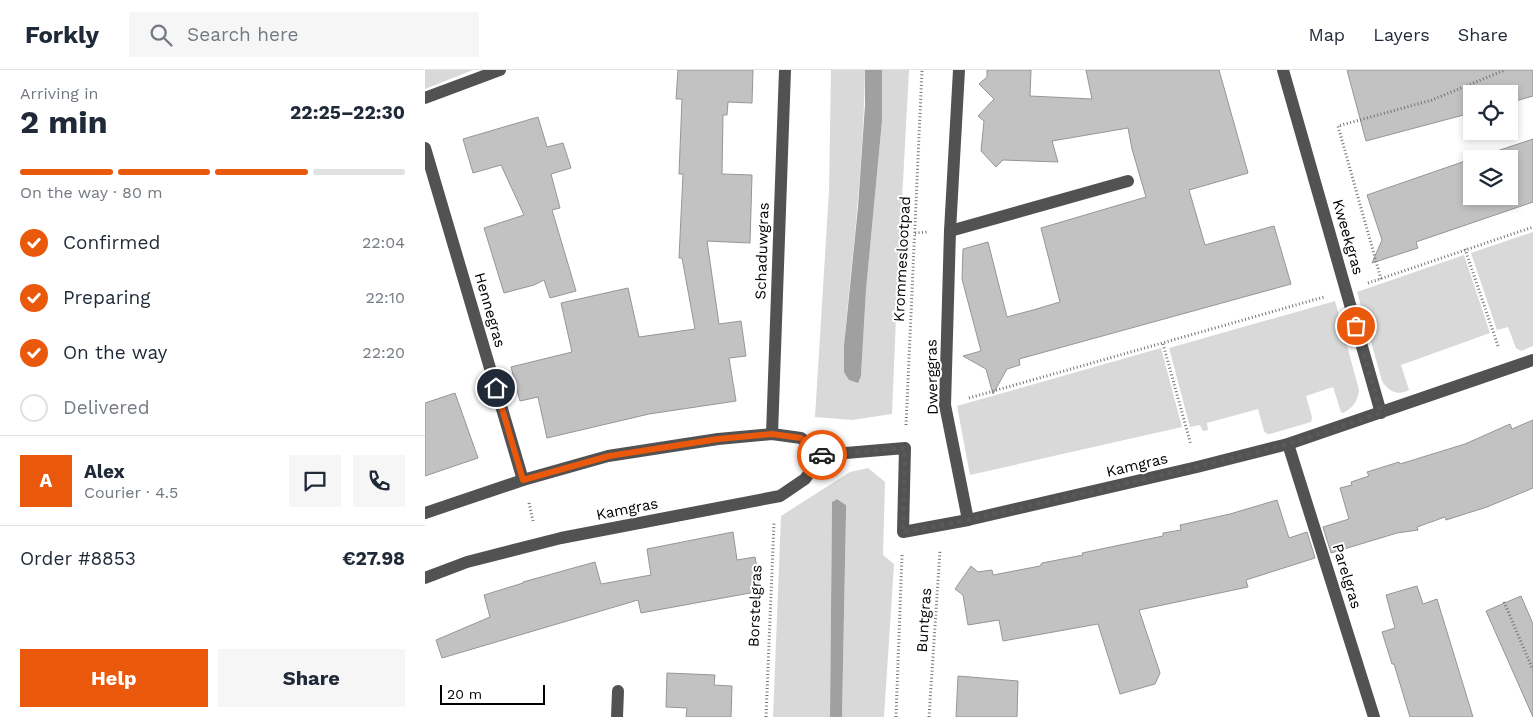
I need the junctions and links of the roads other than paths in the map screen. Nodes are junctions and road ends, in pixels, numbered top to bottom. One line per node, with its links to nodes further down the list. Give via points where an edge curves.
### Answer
1 (499, 70): 5 (street)
2 (785, 70): 11 (street, Schaduwgras)
3 (959, 70): 8 (street, Dwerggras)
4 (1283, 70): 10 (street, Kweekgras)
5 (425, 98)
6 (425, 148): 14 (street, Hennegras)
7 (1128, 181): 8 (street)
8 (950, 231): 16 (street, Dwerggras, via 945,405)
9 (1533, 360): 10 (street, Kamgras)
10 (1381, 413): 12 (street, Kamgras)
11 (772, 434): 13 (street, via 801,438); 14 (street, via 609,456)
12 (1288, 444): 16 (street, Kamgras); 20 (street, Parelgras)
13 (822, 455): 16 (street, Kamgras, via 905,448 903,532); 17 (street, Kamgras, via 805,479 780,496 539,544 467,562)
14 (523, 480): 15 (street)
15 (425, 513)
16 (968, 520)
17 (425, 578)
18 (618, 691): 19 (street)
19 (617, 717)
20 (1374, 717)

